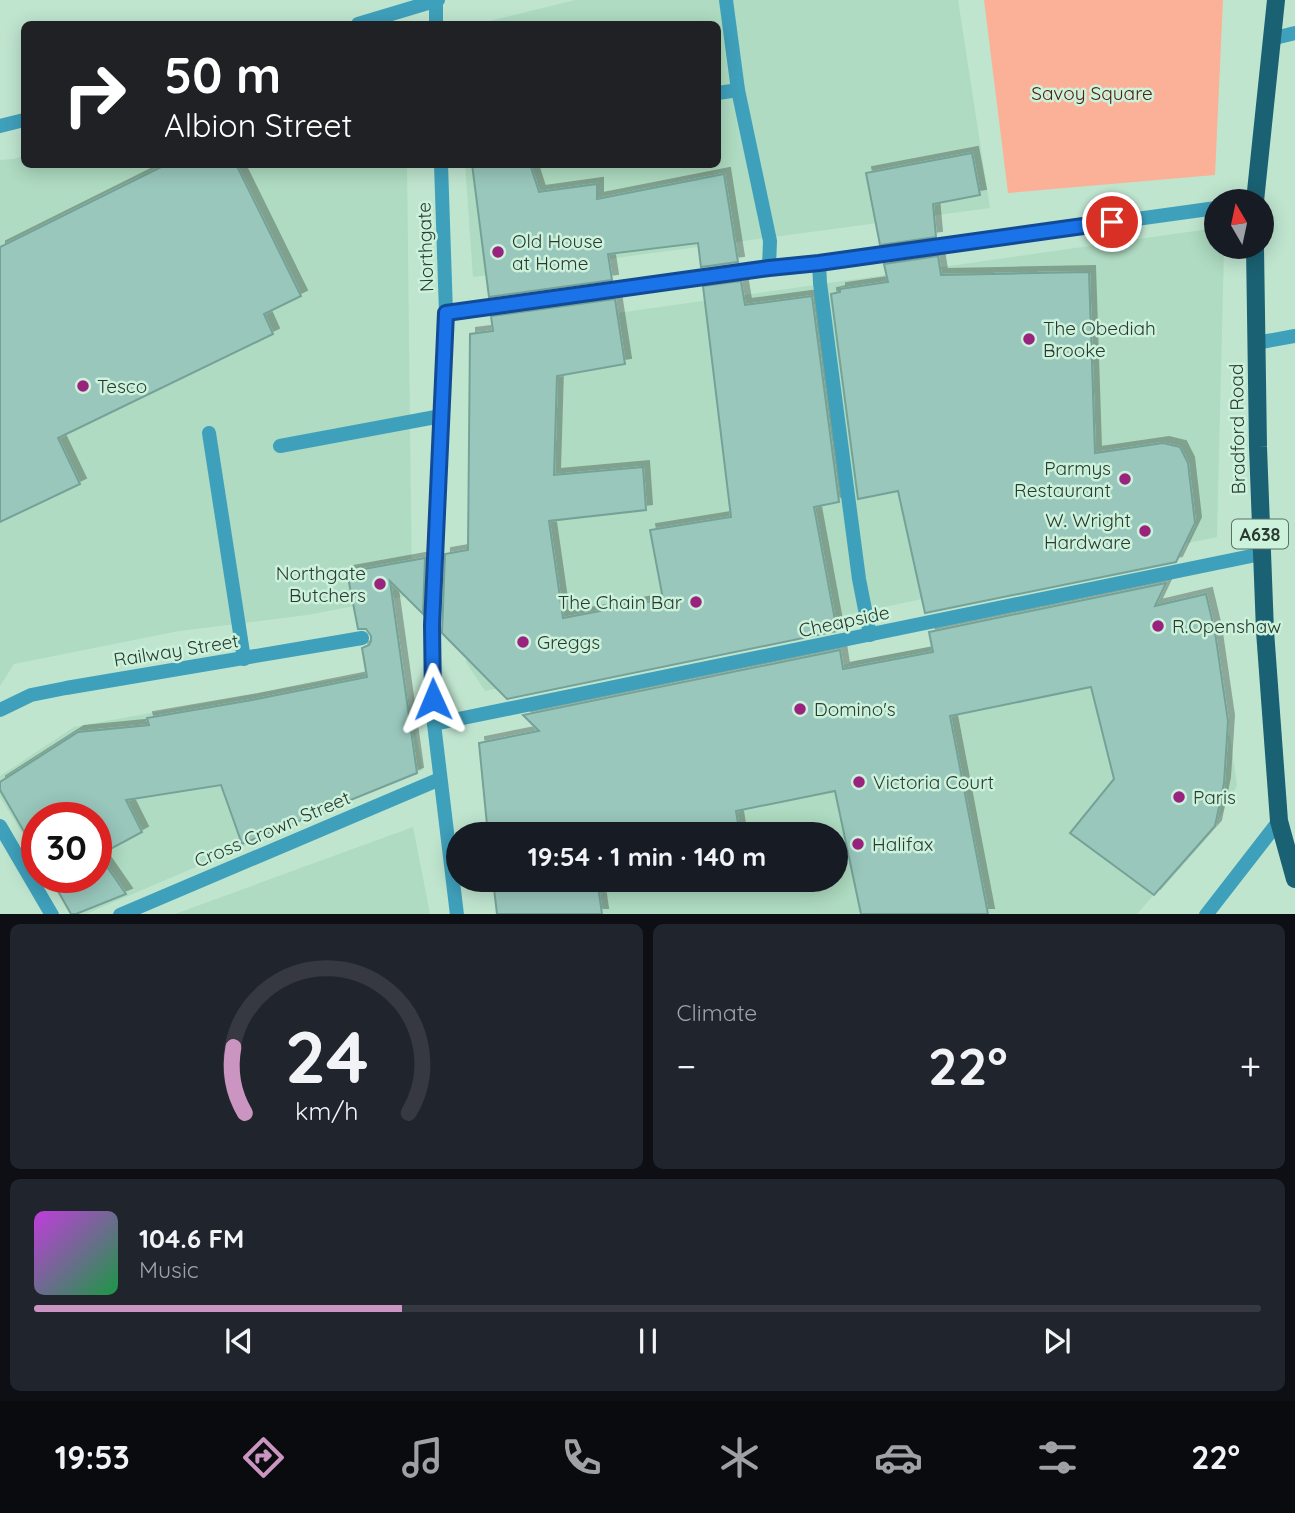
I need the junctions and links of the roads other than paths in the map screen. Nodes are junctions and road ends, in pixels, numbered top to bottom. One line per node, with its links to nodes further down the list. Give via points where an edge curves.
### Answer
1 (436, 0): 4 (street); 5 (street)
2 (726, 0): 8 (street)
3 (1276, 0): 7 (main road)
4 (368, 21)
5 (436, 21)
6 (1295, 33): 7 (street)
7 (1271, 39): 13 (main road)
8 (738, 90): 9 (street); 17 (street, via 770,241)
9 (721, 93)
10 (21, 121): 11 (street)
11 (0, 126)
12 (441, 168): 18 (street, Northgate)
13 (1256, 189)
14 (1204, 210): 16 (street)
15 (1255, 259): 20 (main road, Bradford Road / A638)
16 (819, 263): 17 (street); 25 (street)
17 (769, 268): 18 (street)
18 (446, 313): 21 (street, Northgate)
19 (1295, 336): 20 (street)
20 (1256, 343): 24 (main road, Bradford Road / A638)
21 (442, 416): 23 (street); 29 (street, Northgate, via 432,625)
22 (209, 433): 27 (street)
23 (280, 446)
24 (1261, 554): 25 (street, Cheapside); 31 (main road, Bradford Road / A638)
25 (870, 635): 29 (street, Cheapside)
26 (362, 638): 27 (street, Railway Street)
27 (244, 659): 28 (street, Railway Street, via 31,695)
28 (0, 710)
29 (434, 724): 30 (street, Northgate)
30 (440, 779): 35 (street, Cross Crown Street); 36 (street, Northgate)
31 (1279, 821): 33 (main road, A638); 37 (street)
32 (0, 826): 34 (street)
33 (1295, 879)
34 (48, 914)
35 (122, 914)
36 (457, 914)
37 (1207, 914)

